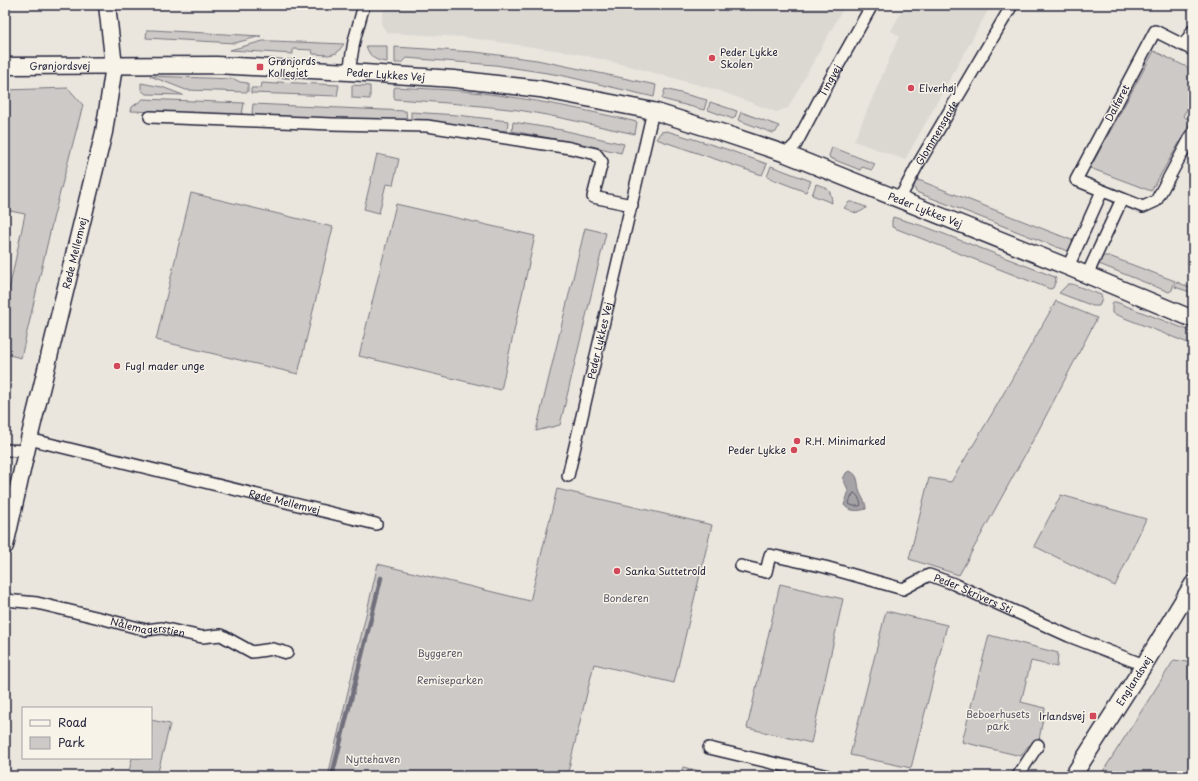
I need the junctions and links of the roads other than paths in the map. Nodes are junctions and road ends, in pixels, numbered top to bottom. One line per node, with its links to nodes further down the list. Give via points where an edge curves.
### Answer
1 (107, 5): 8 (street, Røde Mellemvej)
2 (364, 5): 9 (street)
3 (872, 5): 13 (street, Tingvej, via 796,144)
4 (1012, 5): 16 (street, Glommensgade)
5 (1193, 30): 6 (street, Dalføret)
6 (1189, 48): 14 (street, Dalføret, via 1155,31 1076,180)
7 (5, 66): 8 (street, Grønjordsvej)
8 (114, 66): 9 (street, Peder Lykkes Vej, via 216,65); 21 (street, Røde Mellemvej, via 104,132)
9 (349, 72): 10 (street, Peder Lykkes Vej, via 454,79 540,89)
10 (653, 112): 13 (street, Peder Lykkes Vej); 17 (street, Peder Lykkes Vej)
11 (150, 117): 17 (street, via 427,126 570,148 596,154 602,162 593,197)
12 (1193, 134): 15 (street, Dalføret, via 1156,201 1143,207)
13 (786, 154): 16 (street, Peder Lykkes Vej)
14 (1102, 191): 15 (street, Dalføret); 18 (street)
15 (1122, 199): 19 (street)
16 (899, 200): 18 (street, Peder Lykkes Vej)
17 (632, 205): 23 (street, Peder Lykkes Vej)
18 (1068, 267): 19 (street, Peder Lykkes Vej)
19 (1088, 275): 20 (street, Peder Lykkes Vej)
20 (1193, 319)
21 (28, 445): 22 (street); 24 (street, Røde Mellemvej); 25 (street, Røde Mellemvej)
22 (5, 450)
23 (568, 476)
24 (376, 524)
25 (5, 546)
26 (741, 566): 30 (street, Peder Skrivers Sti, via 766,572 770,555 902,589 929,575 1069,636)
27 (1193, 584): 30 (street, Englandsvej)
28 (5, 600): 29 (street, Nålemagerstien, via 37,603 146,630 162,628 202,637 221,635 252,652 273,650)
29 (287, 653)
30 (1144, 665): 35 (street, Englandsvej)
31 (1038, 745): 34 (street)
32 (709, 748): 33 (street)
33 (828, 776)
34 (1018, 776)
35 (1073, 776)

